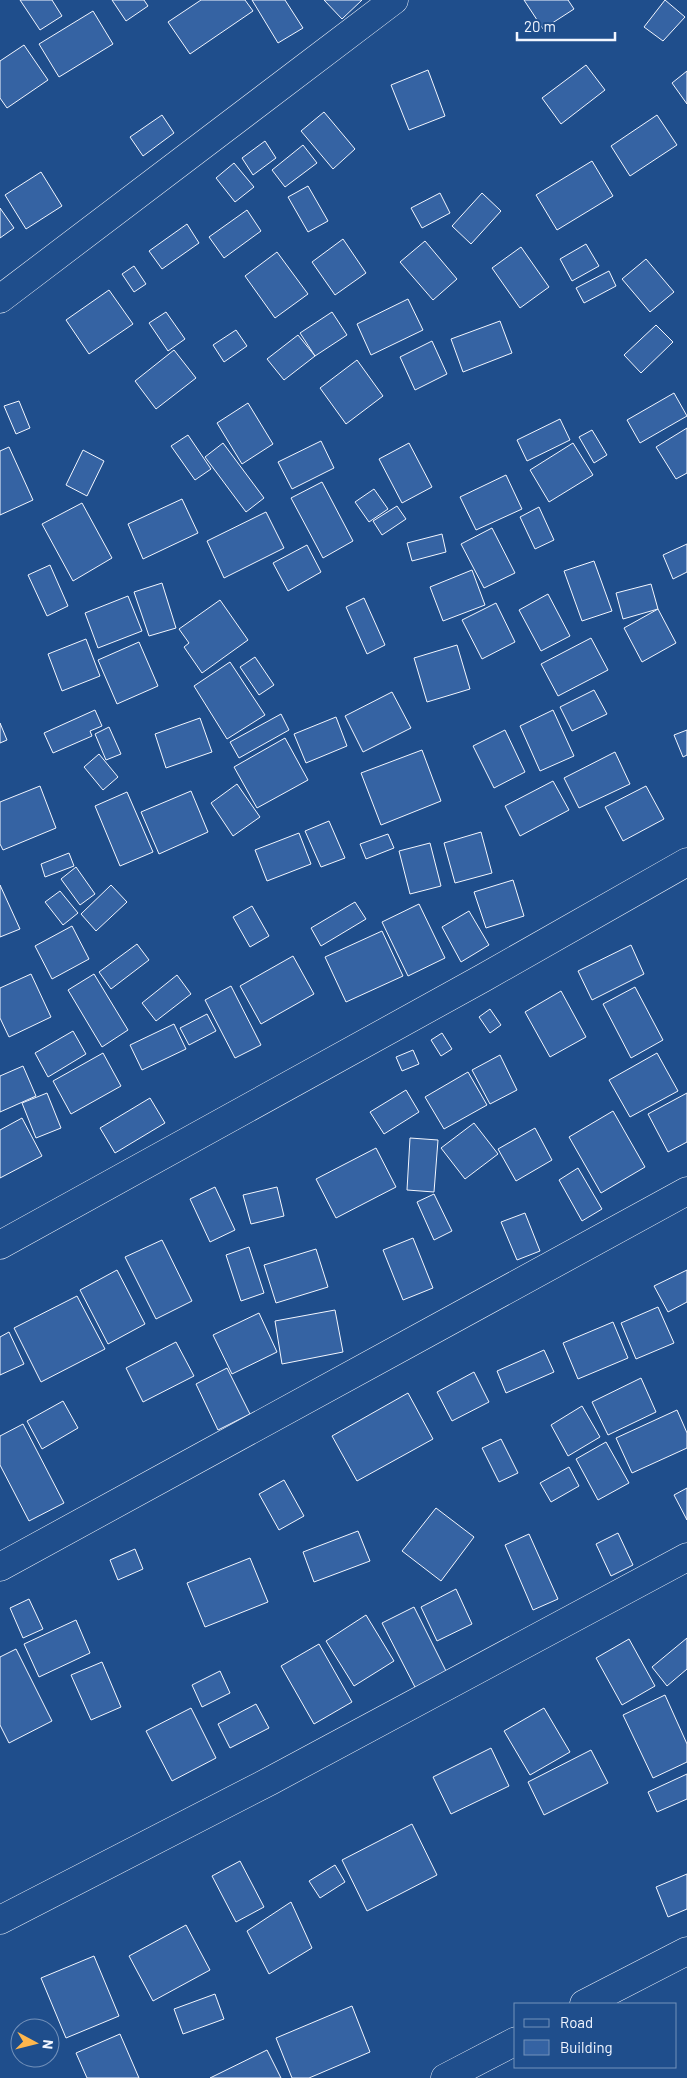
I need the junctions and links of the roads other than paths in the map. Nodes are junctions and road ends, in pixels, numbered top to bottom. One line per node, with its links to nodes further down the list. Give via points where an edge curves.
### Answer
1 (394, 0): 2 (street)
2 (0, 299)
3 (687, 862): 5 (street)
4 (687, 1191): 7 (street)
5 (0, 1245)
6 (687, 1557): 8 (street, via 270,1781)
7 (0, 1567)
8 (0, 1920)
9 (687, 1951): 10 (street)
10 (586, 2003)
11 (514, 2042): 12 (street)
12 (445, 2078)

